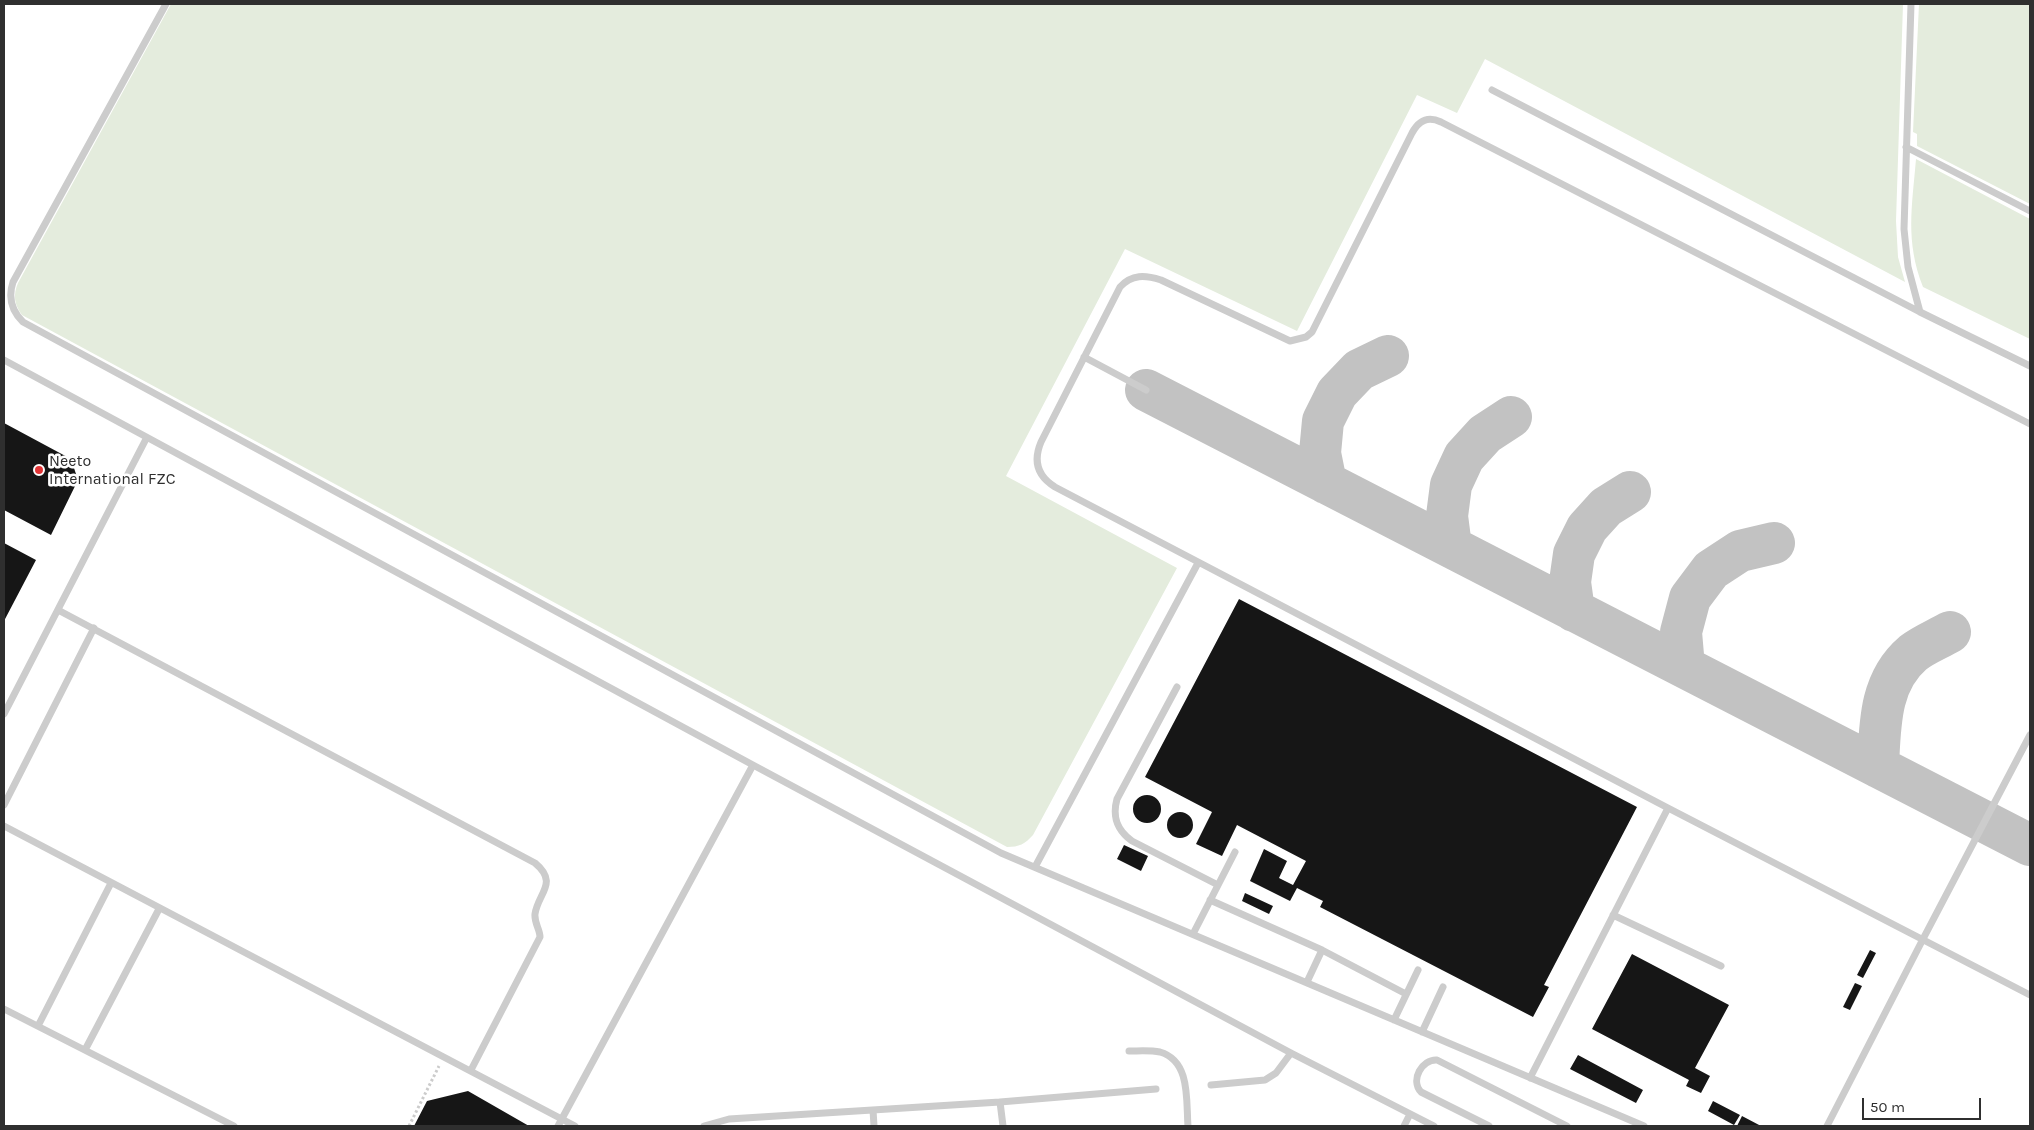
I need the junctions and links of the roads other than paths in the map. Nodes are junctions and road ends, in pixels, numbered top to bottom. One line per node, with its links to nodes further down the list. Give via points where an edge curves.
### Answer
1 (166, 4): 24 (lane, via 13,282 11,301 23,322 972,838)
2 (1911, 4): 4 (lane)
3 (1492, 90): 6 (lane)
4 (1906, 147): 5 (lane); 6 (lane, via 1905,248 1911,285)
5 (2030, 211)
6 (1920, 312): 9 (lane)
7 (1084, 357): 10 (lane); 11 (lane, via 1120,287 1138,276 1161,280 1290,341 1306,337 1312,332 1415,127 1427,119 1434,119); 13 (lane, via 1038,450 1036,459 1041,476 1054,487)
8 (4, 360): 12 (lane)
9 (2030, 366)
10 (1146, 390)
11 (2030, 424)
12 (146, 439): 14 (lane); 19 (lane)
13 (1198, 563): 21 (lane); 24 (lane)
14 (58, 610): 15 (lane); 17 (lane)
15 (94, 628): 20 (lane); 46 (lane, via 541,869 547,885 535,916 539,941)
16 (1177, 688): 26 (lane, via 1117,798 1115,818 1118,827 1132,841)
17 (4, 714)
18 (2030, 735): 31 (lane)
19 (752, 766): 45 (lane); 53 (lane)
20 (4, 805)
21 (1668, 808): 29 (lane); 31 (lane)
22 (4, 826): 25 (lane)
23 (1235, 852): 26 (lane)
24 (1035, 867): 30 (lane)
25 (111, 883): 28 (lane); 41 (lane)
26 (1218, 885): 27 (lane)
27 (1210, 900): 30 (lane); 32 (lane)
28 (159, 908): 43 (lane); 46 (lane)
29 (1613, 915): 33 (lane); 47 (lane)
30 (1193, 934): 35 (lane)
31 (1922, 939): 38 (lane); 66 (lane)
32 (1322, 950): 35 (lane); 37 (lane)
33 (1721, 966)
34 (1418, 970): 37 (lane)
35 (1307, 982): 40 (lane)
36 (1443, 987): 42 (lane)
37 (1406, 994): 40 (lane)
38 (2030, 995)
39 (4, 1010): 41 (lane)
40 (1394, 1020): 42 (lane)
41 (38, 1026): 43 (lane)
42 (1422, 1032): 47 (lane)
43 (85, 1050): 54 (lane)
44 (1129, 1052): 60 (lane, via 1161,1053 1176,1063 1184,1080)
45 (1291, 1053): 48 (lane, via 1269,1078); 52 (lane)
46 (471, 1070): 53 (lane)
47 (1530, 1078): 65 (lane)
48 (1211, 1085)
49 (1156, 1089): 50 (lane)
50 (1000, 1102): 51 (lane); 59 (lane)
51 (873, 1110): 57 (lane, via 728,1119); 58 (lane)
52 (1410, 1114): 61 (lane); 62 (lane)
53 (562, 1118): 55 (lane); 56 (lane)
54 (234, 1126)
55 (558, 1126)
56 (575, 1126)
57 (704, 1126)
58 (874, 1126)
59 (1003, 1126)
60 (1188, 1126)
61 (1404, 1126)
62 (1434, 1126)
63 (1489, 1126): 64 (lane, via 1421,1092 1416,1080 1426,1064 1433,1060 1441,1062)
64 (1567, 1126)
65 (1644, 1126)
66 (1827, 1126)

